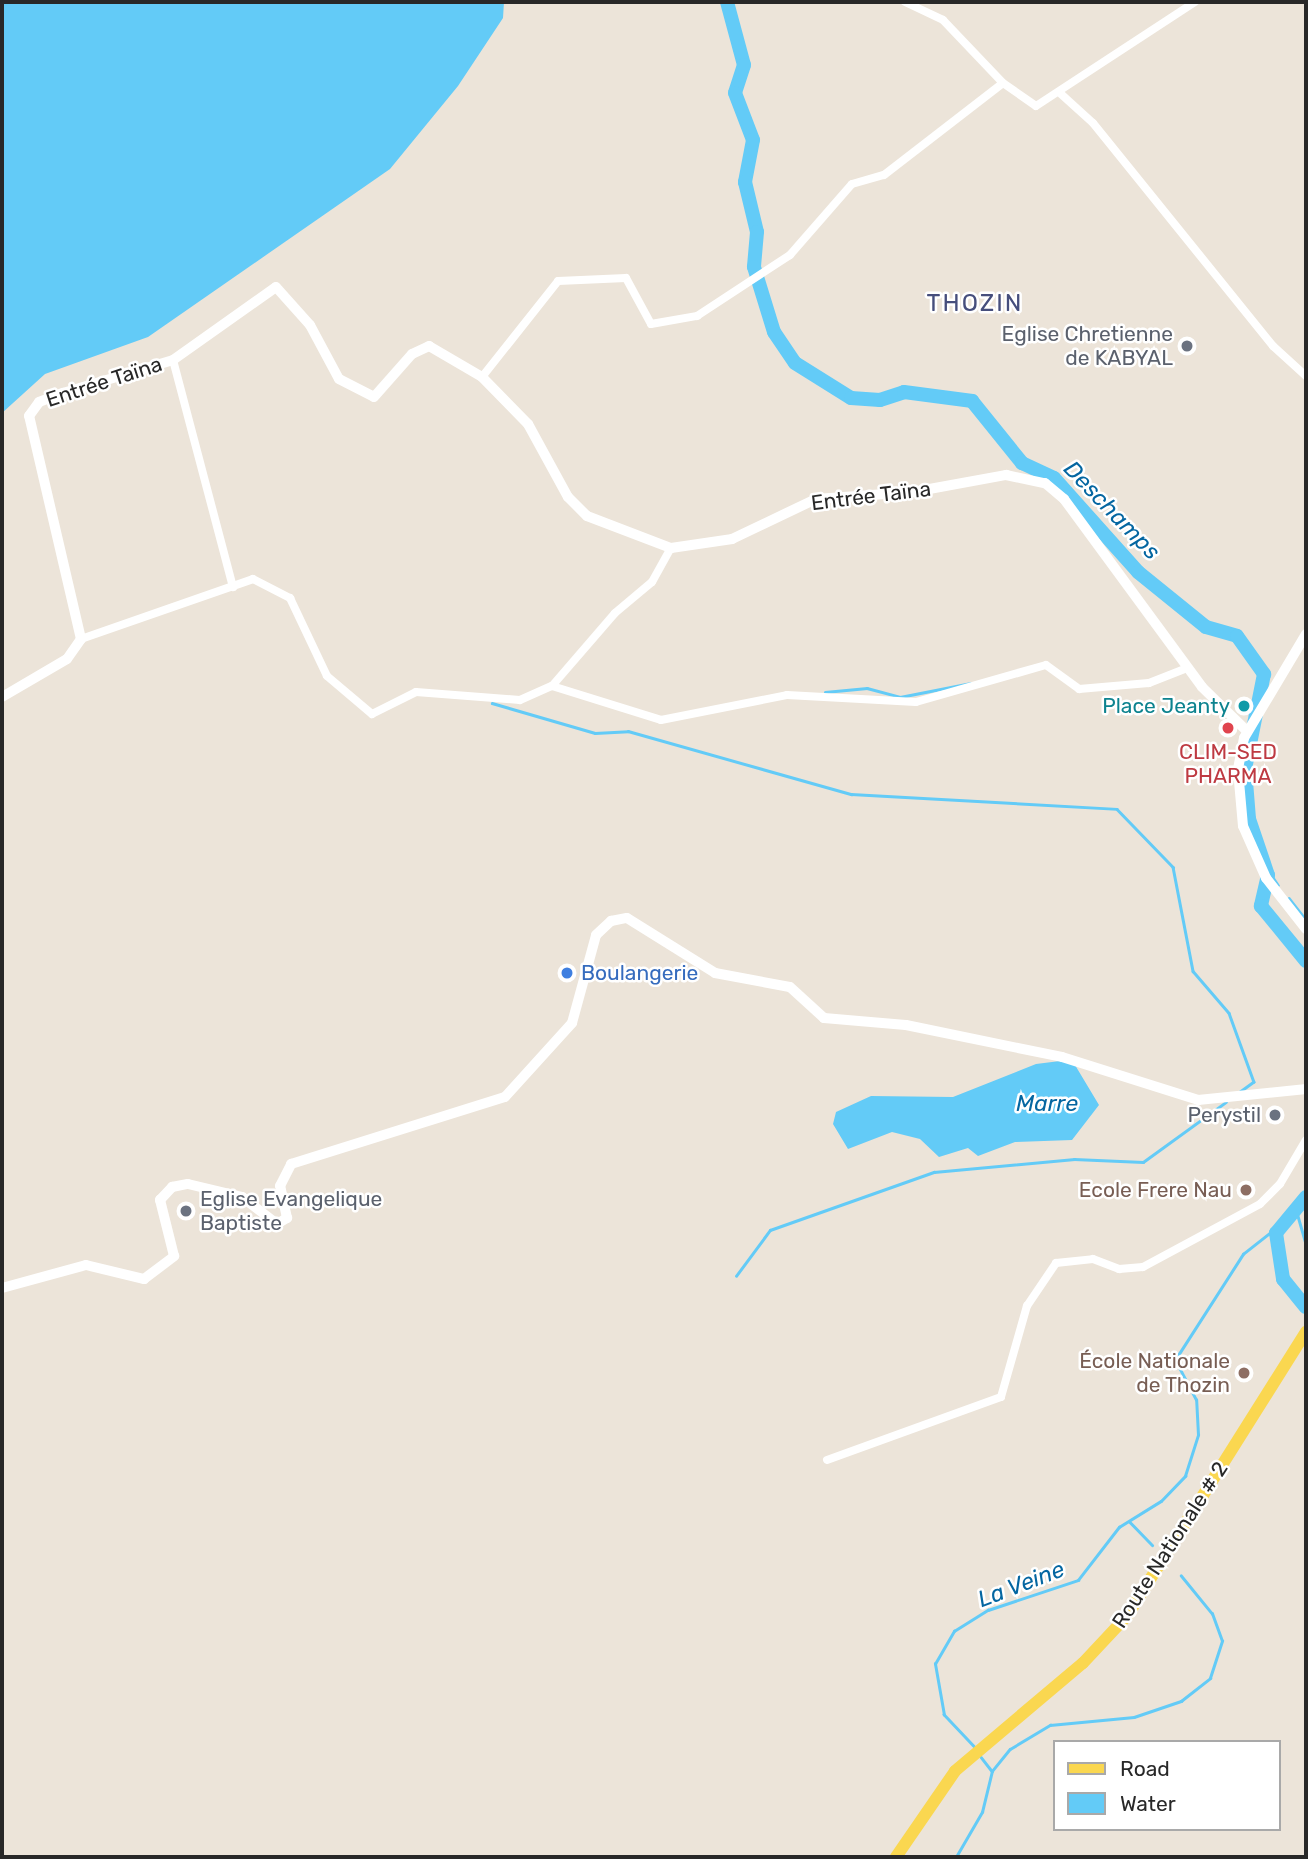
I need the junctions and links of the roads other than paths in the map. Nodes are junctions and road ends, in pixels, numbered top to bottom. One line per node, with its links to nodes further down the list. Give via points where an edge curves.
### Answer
1 (905, 2): 3 (street, via 968,41)
2 (1195, 2): 4 (street, via 1104,57)
3 (1003, 83): 4 (street, via 1036,106); 7 (street, via 884,175 852,184 790,255 698,316 651,324 626,278 558,281)
4 (1062, 94): 6 (street, via 1093,123 1273,346)
5 (173, 359): 7 (street, Entrée Taïna, via 276,288 310,325 339,379 366,397 374,397 412,354 429,346); 9 (street); 11 (street, Entrée Taïna, via 39,402 29,416)
6 (1306, 376)
7 (482, 377): 8 (street, Entrée Taïna, via 528,424 568,496 587,516)
8 (671, 548): 12 (street, Entrée Taïna, via 732,539 817,499 1027,476 1064,499); 13 (street, via 652,582 615,613)
9 (233, 587): 11 (street); 13 (street, via 253,579 290,597 327,676 372,714 416,692 510,701)
10 (1306, 634): 15 (street, via 1277,674)
11 (81, 639): 14 (street, via 67,659)
12 (1187, 668): 13 (street, via 1149,683 1086,689 1046,665 916,702 787,695 661,720); 15 (street, Entrée Taïna)
13 (552, 686)
14 (2, 697)
15 (1247, 731): 16 (street, via 1238,770 1243,826 1276,893)
16 (1306, 929)
17 (1306, 1089): 19 (street, via 1198,1100 1042,1053 906,1026 824,1018 790,987 715,973 619,919 599,928 572,1023 505,1097 290,1164 280,1186 287,1218 277,1224 242,1197 188,1184 172,1187 160,1200 174,1256 144,1279 86,1265)
18 (1306, 1140): 21 (street, via 1280,1184 1259,1204 1143,1267 1119,1269 1093,1258 1056,1263 1027,1306 1001,1397)
19 (2, 1288)
20 (1306, 1332): 22 (main road, Route Nationale # 2, via 1128,1616 1083,1664 955,1771)
21 (827, 1460)
22 (896, 1857)

